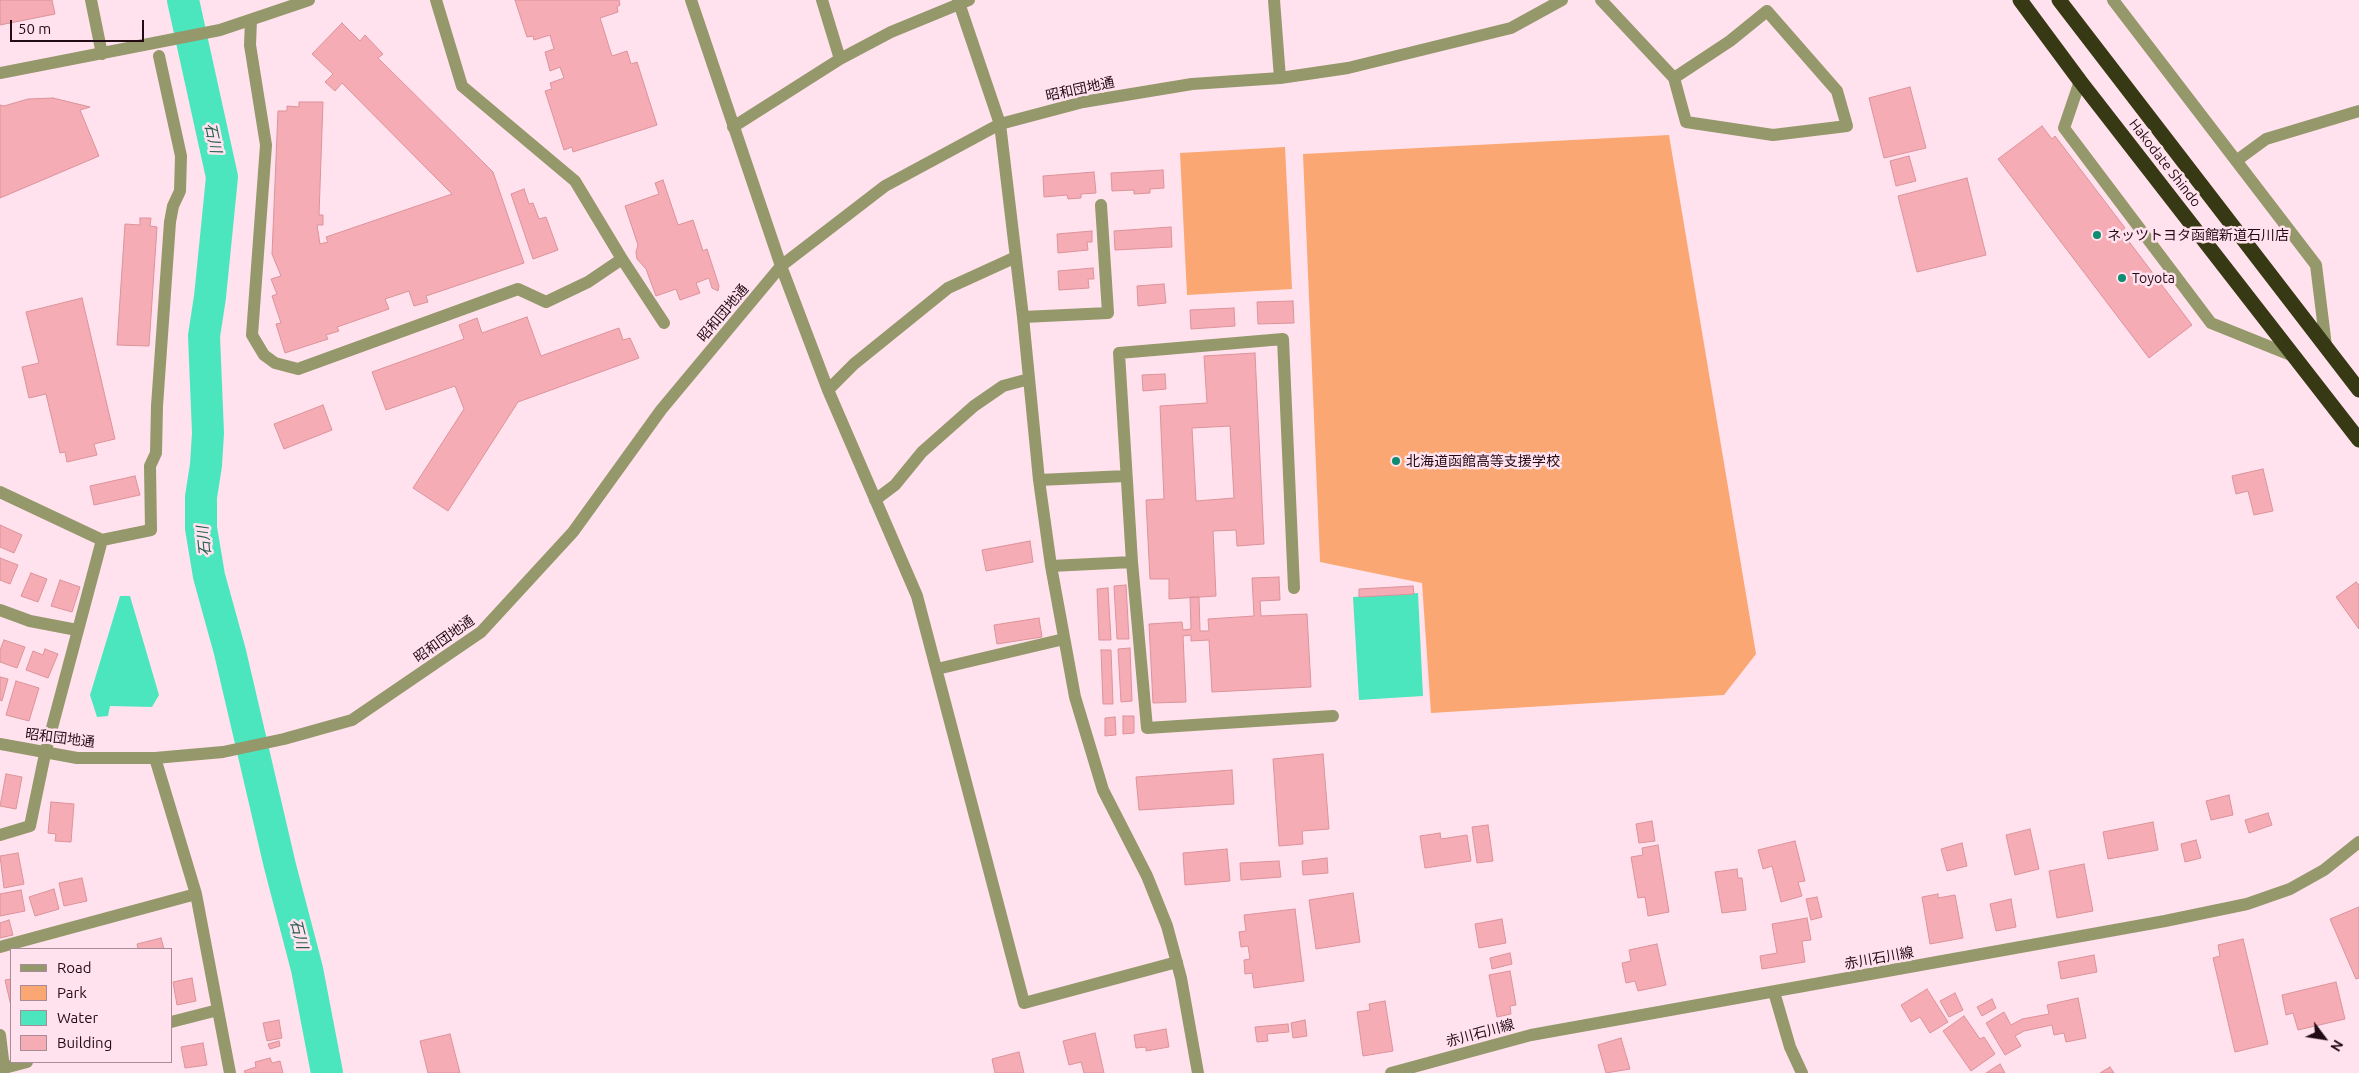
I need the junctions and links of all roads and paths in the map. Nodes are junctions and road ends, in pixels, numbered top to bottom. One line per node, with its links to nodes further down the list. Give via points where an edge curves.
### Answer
1 (91, 0): 14 (street)
2 (309, 0): 13 (street)
3 (436, 0): 27 (street, via 462,86 575,181)
4 (691, 0): 23 (street)
5 (822, 0): 16 (street)
6 (1274, 0): 18 (street)
7 (1562, 0): 18 (street, 昭和団地通, via 1511,28 1348,68)
8 (1601, 0): 19 (street)
9 (2020, 0): 20 (highway, Hakodate Shindo)
10 (2059, 0): 31 (highway, Hakodate Shindo)
11 (2113, 0): 24 (street)
12 (962, 1): 16 (street); 22 (street)
13 (251, 20): 14 (street, via 220,30); 27 (street, via 250,45 266,145 252,335 264,355 275,363 298,369 518,289 546,302 588,282)
14 (102, 54): 17 (street)
15 (159, 56): 41 (street, via 181,156 180,191 170,222 156,453 150,466 151,530)
16 (840, 59): 23 (street)
17 (1, 70)
18 (1280, 78): 22 (street, 昭和団地通, via 1192,84 1083,102)
19 (1674, 78): 19 (street, via 1686,122 1773,135 1847,126 1837,91 1767,11 1730,41)
20 (2080, 81): 32 (highway, Hakodate Shindo); 32 (street, via 2064,128 2211,323)
21 (2359, 110): 24 (street, via 2266,139)
22 (1000, 124): 26 (street); 28 (street, 昭和団地通, via 885,186)
23 (733, 127): 28 (street)
24 (2236, 161): 31 (street, via 2316,265)
25 (1101, 205): 29 (street, via 1108,313)
26 (1016, 257): 29 (street); 34 (street, via 948,288 854,364)
27 (622, 259): 30 (street)
28 (781, 266): 34 (street); 52 (street, 昭和団地通, via 661,410 573,532 481,632 352,720 223,752)
29 (1023, 317): 33 (street)
30 (664, 323)
31 (2326, 346): 35 (highway, Hakodate Shindo)
32 (2293, 356): 36 (highway, Hakodate Shindo)
33 (1029, 379): 38 (street); 40 (street, via 1003,386 974,406 922,452 895,485)
34 (828, 390): 40 (street)
35 (2359, 390)
36 (2359, 440)
37 (1126, 476): 38 (street); 42 (street); 44 (street, via 1119,353 1283,339)
38 (1039, 480): 43 (street)
39 (0, 492): 41 (street)
40 (875, 500): 48 (street, via 917,596)
41 (102, 540): 46 (street)
42 (1132, 562): 43 (street); 49 (street, via 1148,728)
43 (1051, 566): 47 (street)
44 (1294, 588)
45 (0, 610): 46 (street)
46 (77, 630): 51 (street)
47 (1064, 639): 48 (street); 57 (street, via 1075,697 1103,790 1147,876 1167,926)
48 (937, 668): 57 (street, via 1024,1003)
49 (1333, 716)
50 (0, 744): 51 (street, 昭和団地通)
51 (45, 754): 52 (street, 昭和団地通, via 77,758); 53 (street, via 30,826)
52 (154, 758): 55 (street)
53 (0, 835)
54 (2359, 842): 58 (street, 赤川石川線, via 2315,875 2290,889 2247,904)
55 (196, 894): 56 (street); 59 (street)
56 (0, 947)
57 (1176, 962): 65 (street)
58 (1774, 992): 66 (street, 赤川石川線, via 1531,1035); 67 (street, via 1790,1047)
59 (218, 1010): 60 (street); 64 (street)
60 (172, 1022)
61 (0, 1035): 63 (street)
62 (23, 1063): 63 (street)
63 (2, 1069)
64 (230, 1073)
65 (1198, 1073)
66 (1391, 1073)
67 (1802, 1073)

